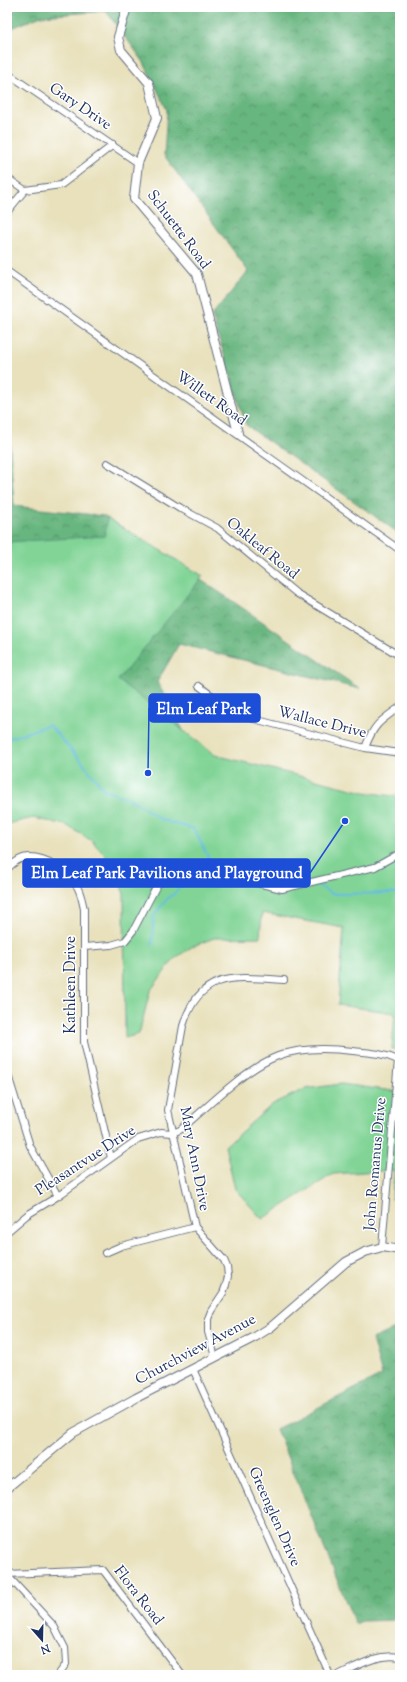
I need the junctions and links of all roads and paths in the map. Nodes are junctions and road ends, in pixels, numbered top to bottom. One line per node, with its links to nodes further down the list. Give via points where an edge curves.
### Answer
1 (127, 7): 4 (street, Schuette Road, via 118,37 121,50 148,83 157,118)
2 (7, 73): 3 (street, Gary Drive)
3 (113, 145): 4 (street, Gary Drive); 6 (street, via 61,185)
4 (138, 163): 9 (street, Schuette Road, via 134,199 197,274)
5 (7, 178): 6 (street)
6 (24, 190): 7 (street)
7 (7, 212)
8 (7, 271): 9 (street, Willett Road)
9 (238, 433): 11 (street, Willett Road)
10 (107, 463): 12 (street, Oakleaf Road, via 217,528 296,593)
11 (400, 550)
12 (400, 656)
13 (199, 686): 15 (street, Wallace Drive, via 219,702 254,719)
14 (400, 707): 15 (street, via 381,720 372,731)
15 (365, 748): 16 (street, Wallace Drive)
16 (400, 753)
17 (400, 853): 19 (street, via 375,867 282,889 201,870 173,871 157,885 125,941)
18 (7, 869): 19 (street, Kathleen Drive, via 28,857 55,864 76,884 84,909)
19 (84, 947): 24 (street, Kathleen Drive, via 84,1042)
20 (284, 980): 23 (street, Mary Ann Drive, via 238,978 221,981 207,986 195,999 187,1012 183,1026 168,1110)
21 (398, 1060): 23 (street, Pleasantvue Drive, via 387,1055 334,1048 311,1049 278,1056 237,1082 180,1130); 28 (street, John Romanus Drive)
22 (7, 1072): 25 (street, via 30,1146)
23 (172, 1133): 24 (street, Pleasantvue Drive, via 161,1132 138,1139); 26 (street, Mary Ann Drive)
24 (111, 1158): 25 (street, Pleasantvue Drive)
25 (58, 1196): 27 (street, Pleasantvue Drive, via 27,1215)
26 (195, 1227): 30 (street, via 121,1246); 31 (street, Mary Ann Drive, via 224,1260 228,1276 223,1294 208,1319 208,1332)
27 (7, 1232)
28 (382, 1247): 29 (street, Churchview Avenue); 31 (street, Churchview Avenue, via 346,1262 271,1327 255,1338)
29 (400, 1250)
30 (105, 1253)
31 (215, 1357): 32 (street, Churchview Avenue)
32 (193, 1369): 33 (street, Churchview Avenue, via 73,1433); 38 (street, Greenglen Drive)
33 (7, 1488)
34 (7, 1574): 36 (street, via 54,1626 65,1648 66,1664); 37 (street, Flora Road, via 103,1570)
35 (400, 1657): 39 (street, via 380,1656)
36 (58, 1675)
37 (182, 1675)
38 (330, 1675)
39 (338, 1675)

